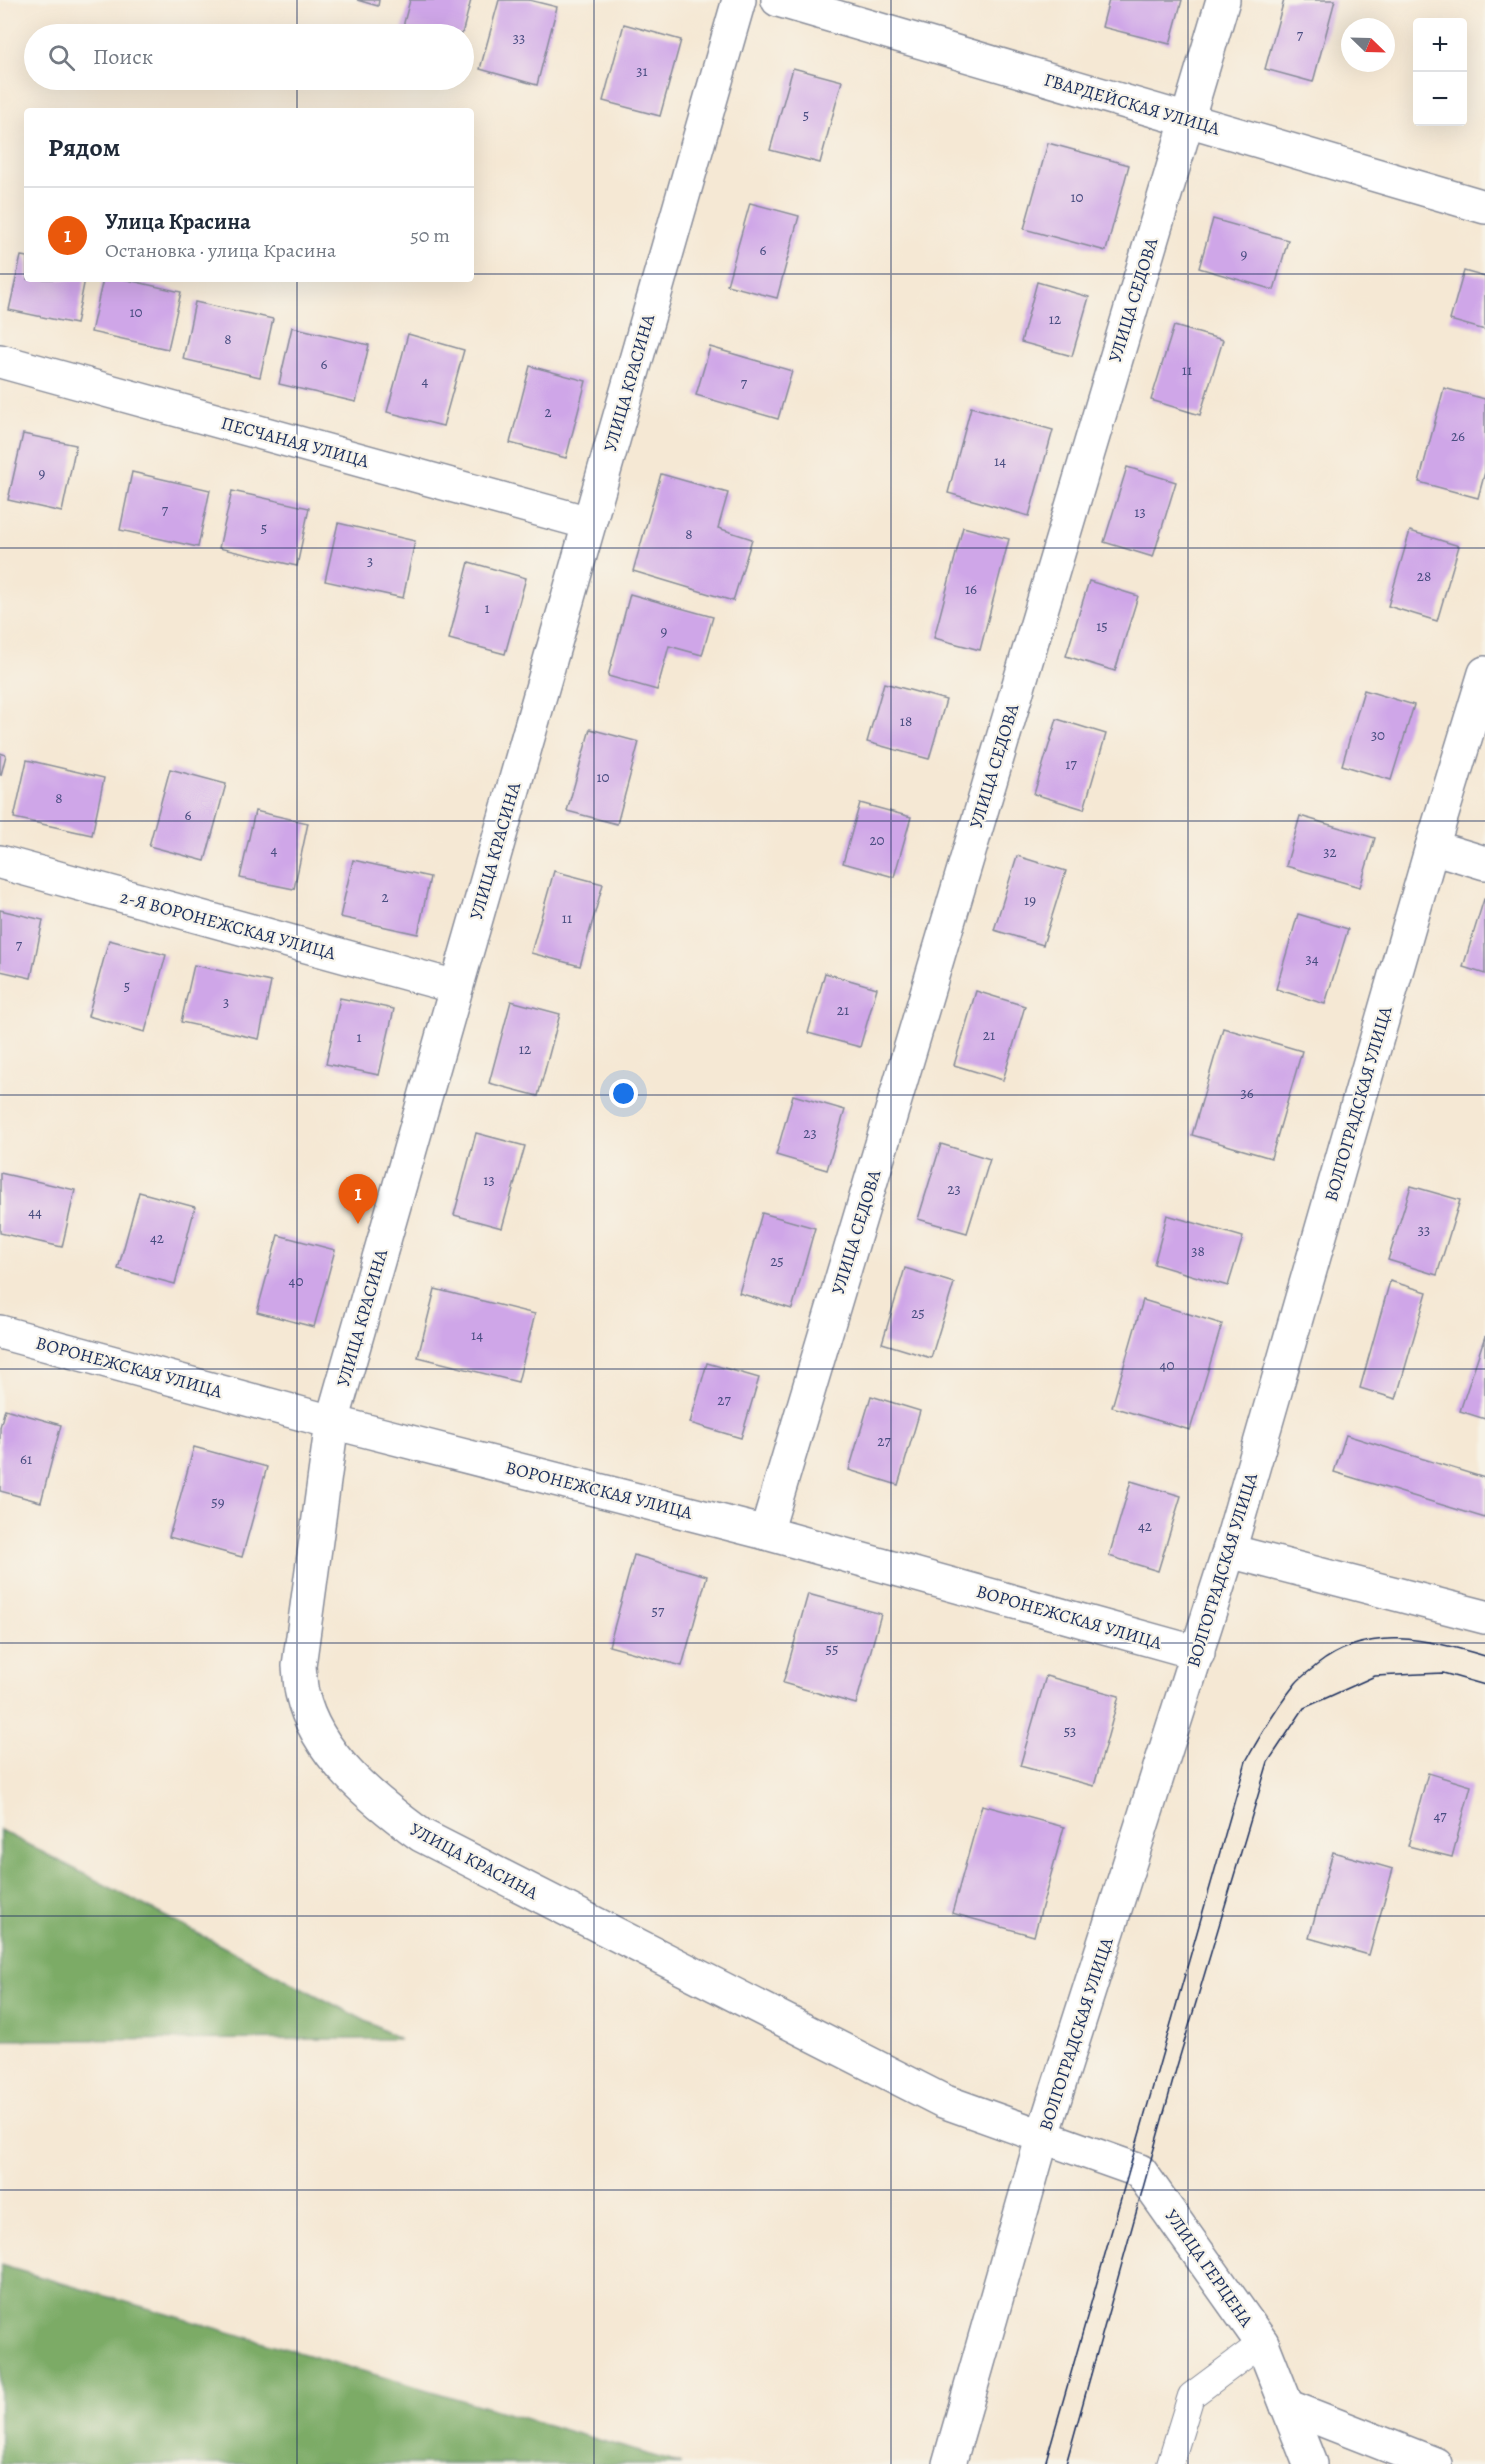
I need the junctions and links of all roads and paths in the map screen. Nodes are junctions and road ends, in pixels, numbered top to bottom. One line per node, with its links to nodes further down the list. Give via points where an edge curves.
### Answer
1 (739, 0): 7 (street, УЛИЦА КРАСИНА)
2 (778, 0): 4 (street, ГВАРДЕЙСКАЯ УЛИЦА)
3 (1223, 0): 4 (street, УЛИЦА СЕДОВА)
4 (1186, 121): 5 (street, ГВАРДЕЙСКАЯ УЛИЦА); 15 (street, УЛИЦА СЕДОВА)
5 (1485, 207)
6 (0, 361): 7 (street, ПЕСЧАНАЯ УЛИЦА)
7 (589, 523): 12 (street, УЛИЦА КРАСИНА)
8 (1485, 674): 9 (street, ВОЛГОГРАДСКАЯ УЛИЦА)
9 (1432, 847): 11 (street); 16 (street, ВОЛГОГРАДСКАЯ УЛИЦА)
10 (0, 862): 12 (street, 2-Я ВОРОНЕЖСКАЯ УЛИЦА)
11 (1485, 863)
12 (456, 987): 14 (street, УЛИЦА КРАСИНА)
13 (0, 1332): 14 (street, ВОРОНЕЖСКАЯ УЛИЦА)
14 (332, 1422): 15 (street, ВОРОНЕЖСКАЯ УЛИЦА); 19 (street, УЛИЦА КРАСИНА, via 299,1666 302,1694 313,1722 359,1786 431,1840 943,2101)
15 (766, 1533): 18 (street, ВОРОНЕЖСКАЯ УЛИЦА)
16 (1229, 1551): 17 (street); 18 (street, ВОЛГОГРАДСКАЯ УЛИЦА)
17 (1485, 1617)
18 (1198, 1653): 19 (street, ВОЛГОГРАДСКАЯ УЛИЦА)
19 (1043, 2135): 20 (street, УЛИЦА ГЕРЦЕНА, via 1140,2171); 22 (street, ВОЛГОГРАДСКАЯ УЛИЦА)
20 (1262, 2343): 21 (street, УЛИЦА ГЕРЦЕНА); 23 (lane, via 1191,2396)
21 (1287, 2406): 24 (street, УЛИЦА ГЕРЦЕНА); 25 (street)
22 (949, 2464)
23 (1170, 2464)
24 (1310, 2464)
25 (1435, 2464)

